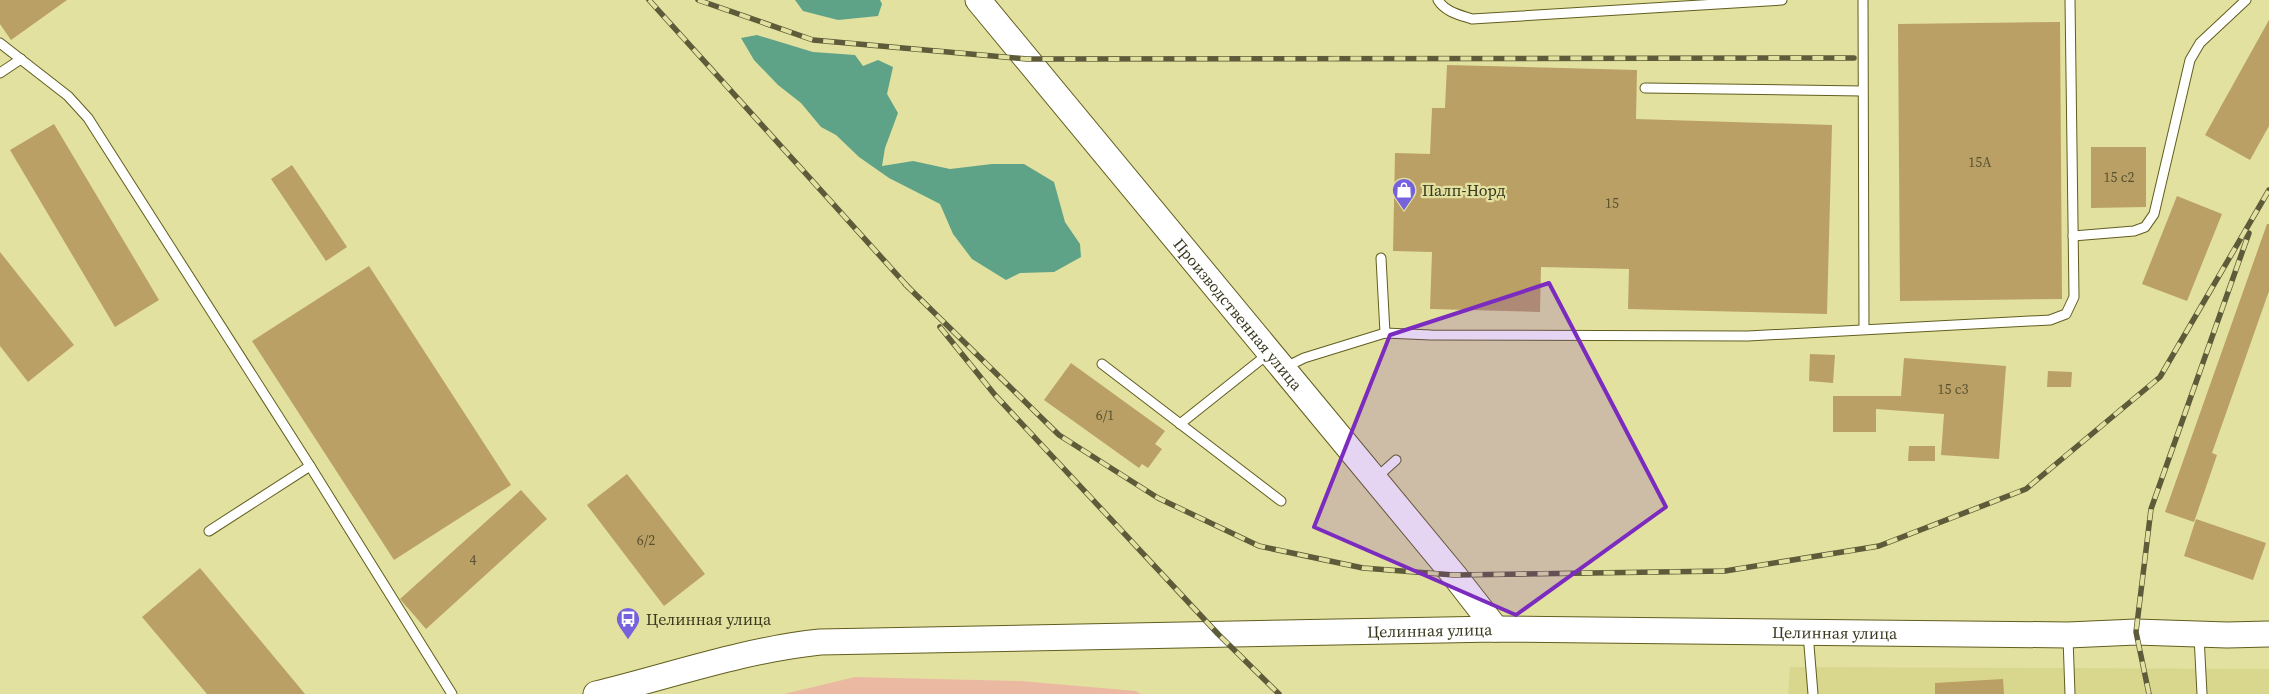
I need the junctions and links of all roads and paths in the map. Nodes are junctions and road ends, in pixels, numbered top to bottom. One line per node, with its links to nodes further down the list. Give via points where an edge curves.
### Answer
1 (978, 0): 16 (street, Производственная улица)
2 (1438, 0): 3 (lane, via 1453,13 1472,19)
3 (1782, 0)
4 (1863, 0): 11 (lane)
5 (2070, 0): 12 (lane)
6 (2246, 0): 12 (lane, via 2200,43 2190,60 2154,214 2145,227 2134,231)
7 (0, 43): 8 (lane)
8 (22, 60): 9 (lane); 20 (lane, via 68,96 88,118)
9 (0, 73)
10 (1645, 88): 11 (lane)
11 (1862, 91): 14 (lane)
12 (2073, 236): 14 (lane, via 2074,297 2066,314 2050,320)
13 (1381, 258): 15 (lane)
14 (1864, 329): 15 (lane, via 1748,336 1431,336)
15 (1385, 333): 16 (lane, via 1304,358)
16 (1277, 360): 18 (lane); 21 (street, Производственная улица)
17 (1102, 364): 18 (lane)
18 (1180, 424): 22 (lane)
19 (1396, 460): 21 (lane)
20 (310, 466): 23 (lane); 29 (lane)
21 (1375, 479): 24 (street, Производственная улица)
22 (1282, 501)
23 (209, 531)
24 (1496, 629): 25 (street, Целинная улица); 30 (street, Целинная улица, via 820,642 712,662)
25 (1808, 632): 28 (street, Целинная улица); 31 (lane)
26 (2198, 634): 27 (street, Целинная улица); 28 (street, Целинная улица); 33 (lane)
27 (2269, 634)
28 (2068, 635): 32 (lane)
29 (452, 694)
30 (596, 694)
31 (1813, 694)
32 (2070, 694)
33 (2202, 694)

